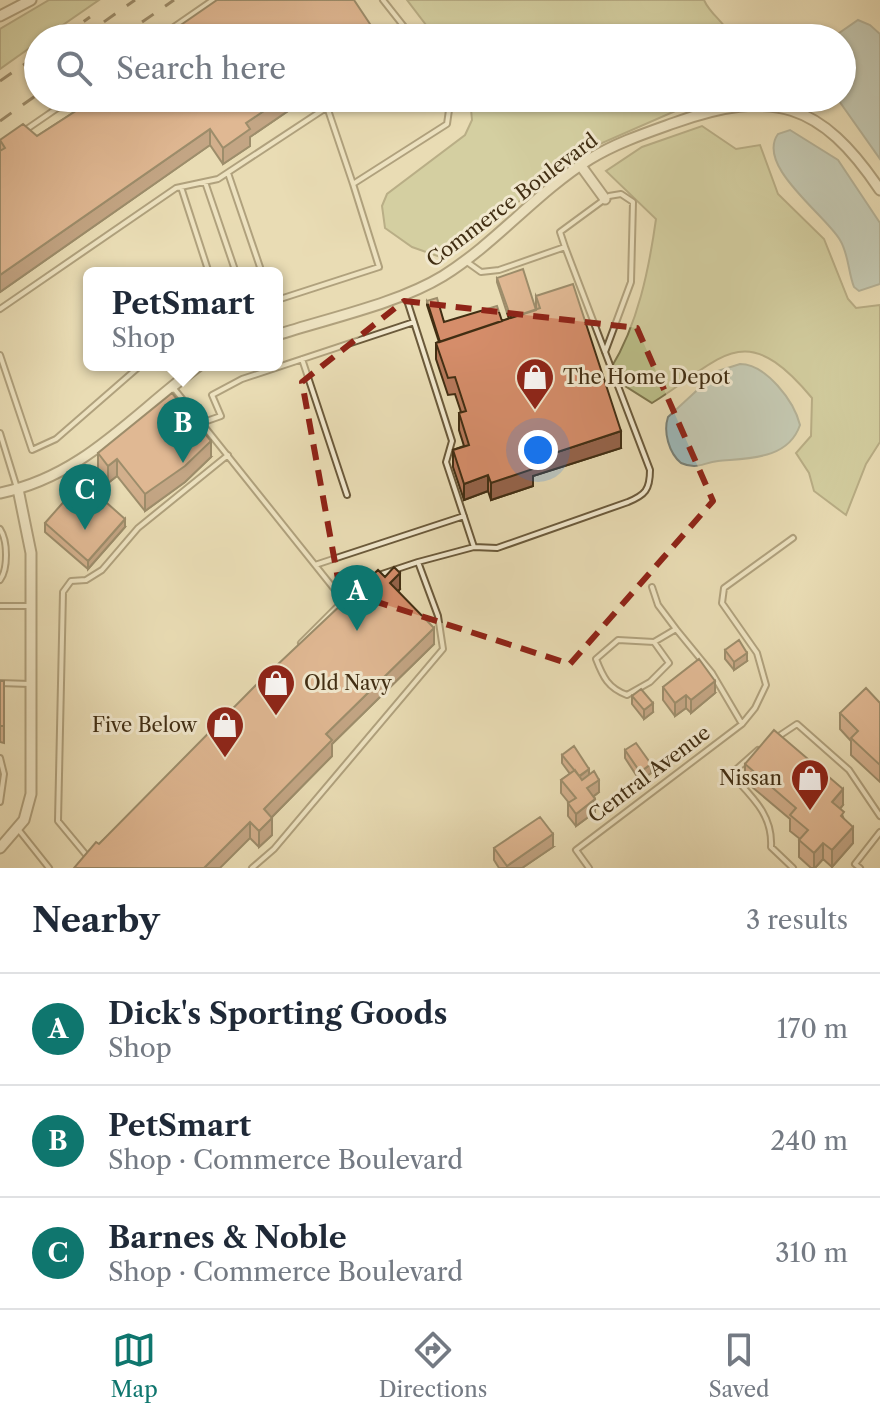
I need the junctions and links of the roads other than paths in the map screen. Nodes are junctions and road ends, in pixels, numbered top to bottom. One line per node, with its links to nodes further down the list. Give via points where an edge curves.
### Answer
1 (31, 0): 4 (street)
2 (213, 0): 5 (lane)
3 (383, 0): 6 (lane)
4 (0, 16)
5 (178, 24)
6 (402, 24)
7 (52, 112): 13 (lane)
8 (320, 112): 15 (lane)
9 (329, 112): 17 (lane)
10 (449, 112): 17 (lane, via 447,124)
11 (705, 112): 14 (street, Commerce Boulevard, via 632,139)
12 (797, 112): 19 (street, Commerce Boulevard, via 849,147)
13 (12, 139)
14 (581, 166): 20 (street); 22 (street, Commerce Boulevard)
15 (228, 173): 16 (lane); 25 (lane)
16 (205, 182): 18 (lane); 24 (lane)
17 (353, 184): 27 (lane, via 379,267)
18 (181, 187): 23 (lane); 28 (lane)
19 (880, 190)
20 (605, 199): 21 (lane, via 560,232); 32 (lane, via 628,197 633,212 631,282)
21 (565, 247): 22 (lane, via 499,270 481,272); 32 (lane)
22 (465, 260): 26 (street, Commerce Boulevard)
23 (207, 267)
24 (234, 267)
25 (260, 267)
26 (404, 293): 29 (lane); 30 (street, Commerce Boulevard)
27 (283, 298)
28 (0, 309)
29 (414, 322): 33 (lane); 45 (lane, via 452,441 446,462)
30 (283, 333)
31 (0, 355): 35 (lane, via 32,450 56,439)
32 (604, 355): 48 (lane, via 650,470 644,495 497,548)
33 (302, 359): 34 (lane); 44 (lane)
34 (283, 365)
35 (134, 371)
36 (192, 371): 38 (street)
37 (266, 371): 39 (lane, via 212,395 221,416)
38 (172, 386): 39 (lane); 42 (street, via 84,460 40,484)
39 (201, 423): 41 (lane)
40 (0, 433): 42 (lane)
41 (228, 455): 50 (lane); 68 (lane, via 138,528 102,570 65,586 58,821 87,856)
42 (18, 489): 43 (street); 55 (street, via 31,553)
43 (0, 493)
44 (347, 495)
45 (464, 516): 48 (lane); 50 (lane)
46 (0, 529): 51 (lane, via 5,559)
47 (793, 538): 61 (lane, via 724,588 722,603 757,653 766,685)
48 (474, 547): 49 (lane)
49 (418, 562): 53 (lane, via 372,575); 71 (lane, via 438,616 443,649 274,849)
50 (315, 565): 53 (lane)
51 (0, 580)
52 (652, 587): 56 (lane)
53 (343, 600): 58 (lane)
54 (0, 606): 55 (lane)
55 (32, 607): 60 (street)
56 (676, 629): 57 (lane); 61 (lane, via 712,673)
57 (654, 642): 57 (lane, via 618,640 596,659 613,690 627,695 669,663)
58 (296, 648)
59 (0, 683): 60 (lane)
60 (32, 684): 65 (street, via 31,794)
61 (742, 724): 72 (lane, Central Avenue, via 576,850)
62 (0, 758): 63 (lane)
63 (0, 802)
64 (880, 816): 73 (lane, via 849,770 797,724 731,774 764,810 771,847)
65 (18, 829): 67 (street); 70 (lane)
66 (880, 832): 69 (lane)
67 (0, 848)
68 (82, 862)
69 (855, 867)
70 (49, 868)
71 (252, 868)
72 (589, 868)
73 (793, 868)

